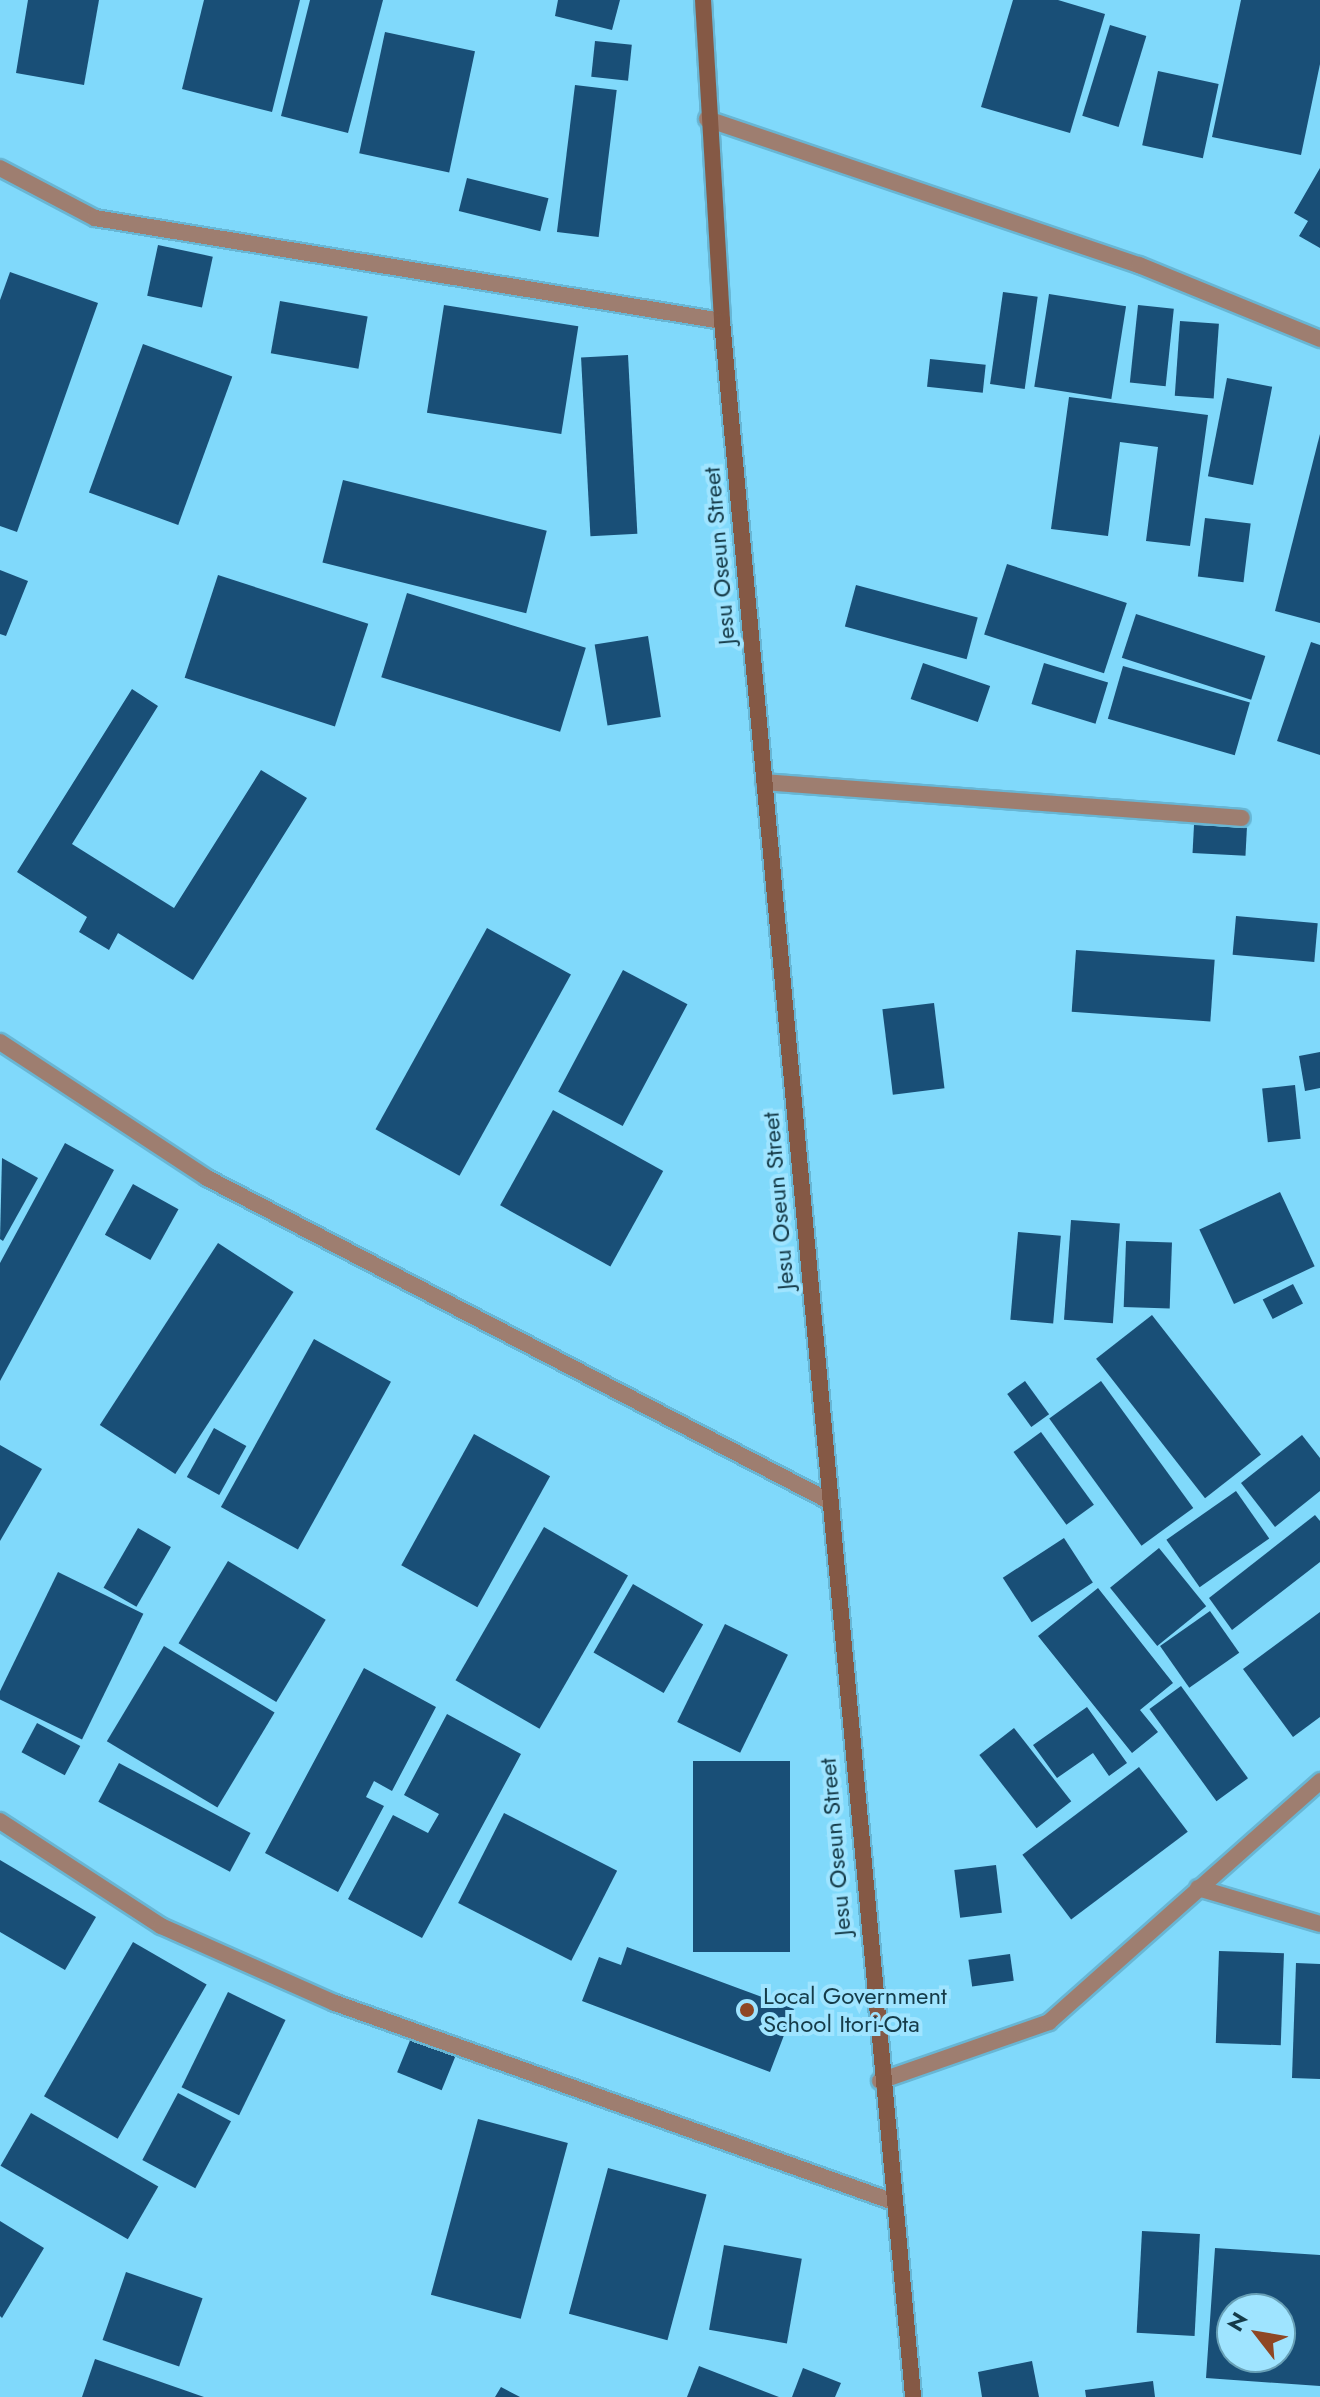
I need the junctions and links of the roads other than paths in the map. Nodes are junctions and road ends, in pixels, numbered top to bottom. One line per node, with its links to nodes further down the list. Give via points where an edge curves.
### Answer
1 (703, 0): 2 (main road, Jesu Oseun Street)
2 (707, 119): 4 (main road, Jesu Oseun Street); 5 (street, via 1139,265)
3 (0, 168): 4 (street, via 95,218)
4 (722, 321): 6 (main road, Jesu Oseun Street)
5 (1320, 339)
6 (764, 782): 7 (street); 9 (main road, Jesu Oseun Street)
7 (1242, 818)
8 (0, 1042): 9 (street, via 207,1178)
9 (829, 1501): 14 (main road, Jesu Oseun Street)
10 (1320, 1781): 12 (street)
11 (0, 1821): 15 (street, via 161,1926 335,2003)
12 (1198, 1888): 13 (street); 14 (street, via 1049,2022)
13 (1320, 1924)
14 (880, 2081): 15 (main road, Jesu Oseun Street)
15 (894, 2202): 16 (main road, Jesu Oseun Street)
16 (913, 2397)

